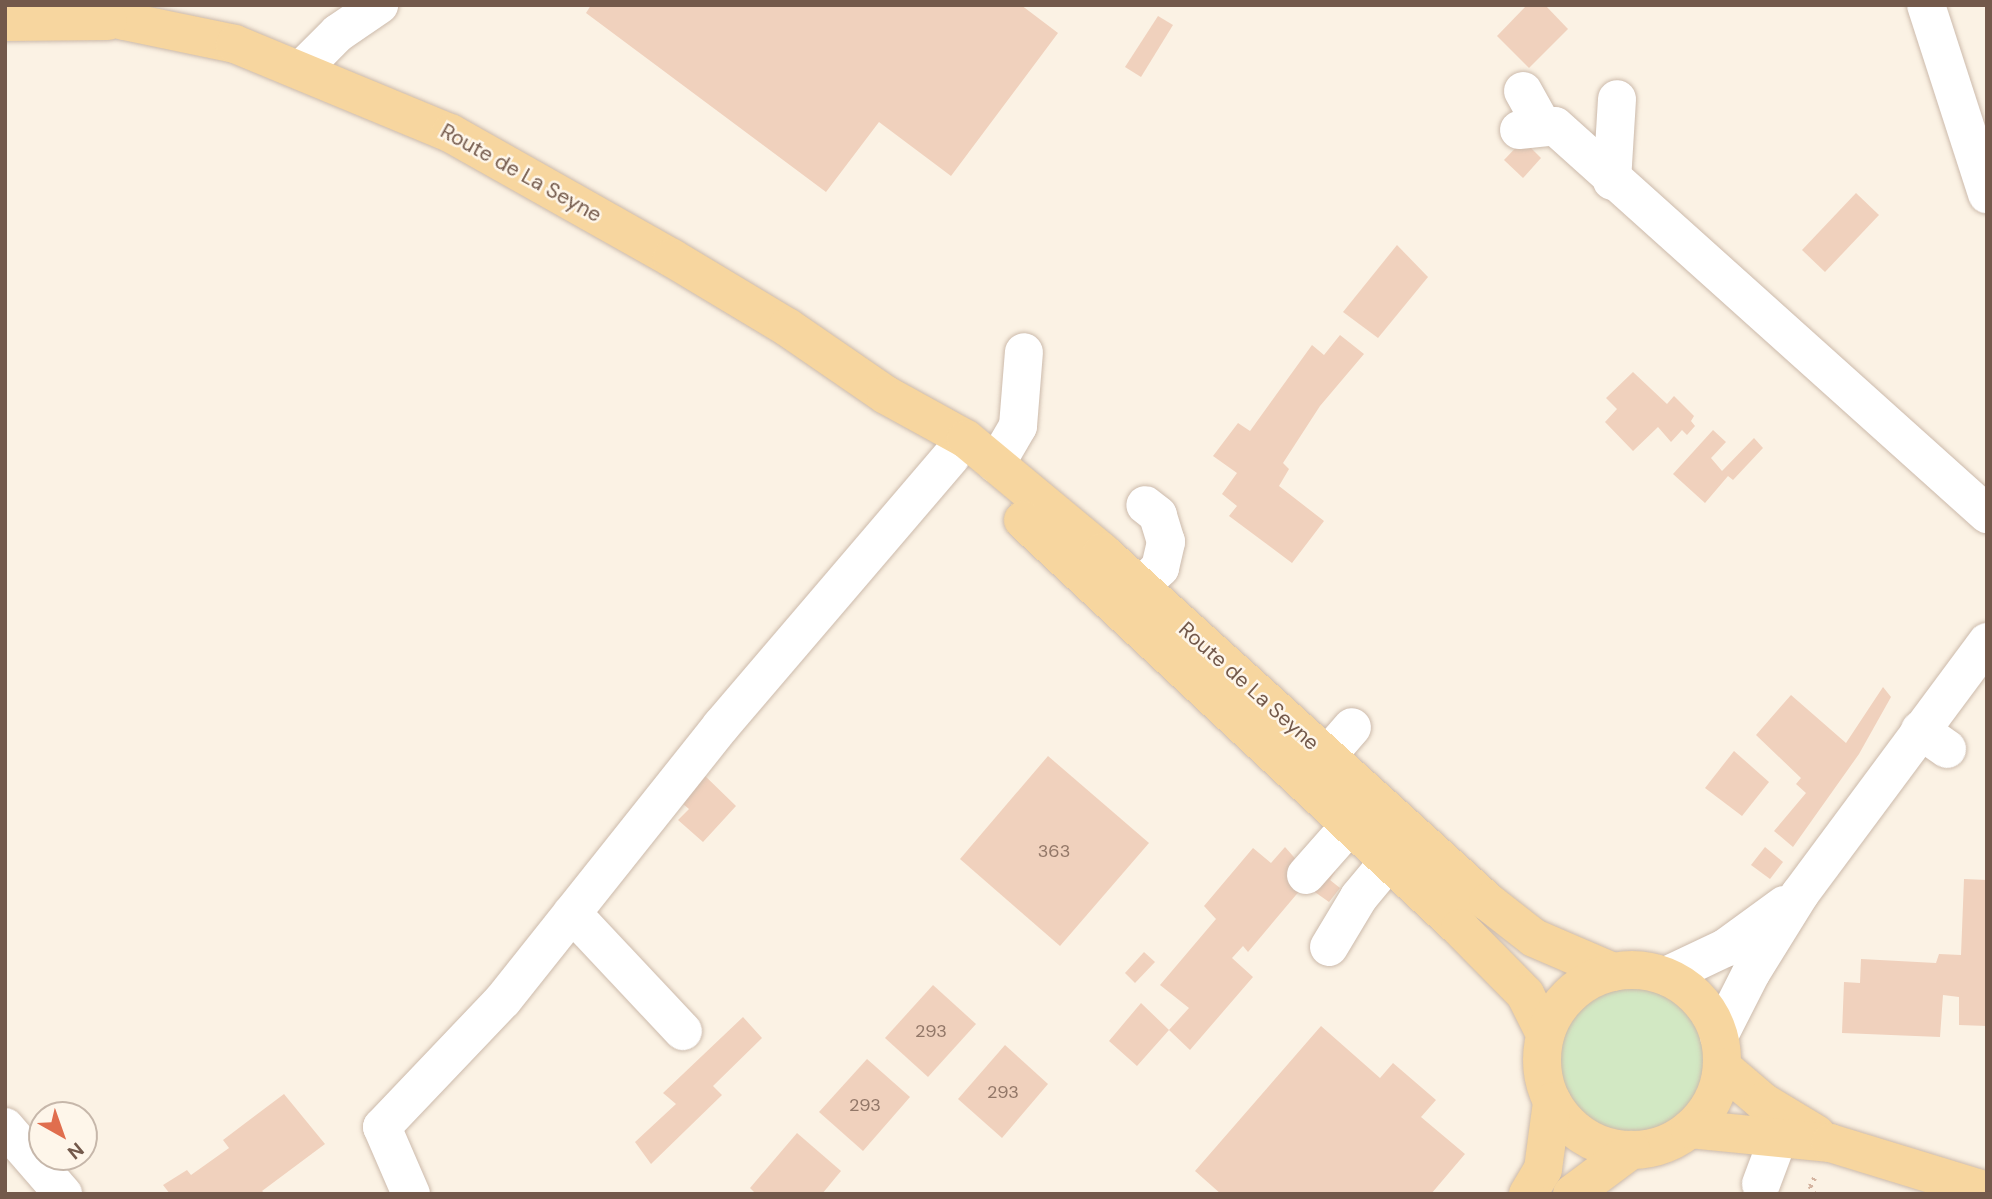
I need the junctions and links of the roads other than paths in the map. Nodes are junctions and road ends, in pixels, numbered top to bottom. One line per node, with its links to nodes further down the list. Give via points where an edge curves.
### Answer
1 (77, 5): 4 (main road, Route de La Seyne)
2 (379, 5): 6 (street, via 338,33)
3 (1926, 5): 9 (street)
4 (125, 13): 5 (main road, Route de La Seyne); 6 (main road, Route de La Seyne, via 235,44)
5 (5, 22)
6 (302, 69): 13 (main road, Route de La Seyne, via 450,133 568,198 787,327)
7 (1523, 91): 10 (street, via 1531,129 1555,126)
8 (1618, 99): 10 (street)
9 (1978, 135): 11 (street)
10 (1612, 181): 17 (street)
11 (1987, 194)
12 (1024, 352): 15 (street, via 1018,426)
13 (886, 395): 14 (main road, Route de La Seyne); 15 (main road, Route de La Seyne, via 966,439)
14 (951, 457): 22 (main road, Route de La Seyne, via 1088,577); 26 (street, via 721,726)
15 (996, 464): 18 (main road, Route de La Seyne)
16 (1145, 505): 18 (street, via 1158,515 1166,542 1160,568)
17 (1987, 514)
18 (1140, 587): 21 (main road, Route de La Seyne)
19 (1987, 642): 25 (street, via 1933,739)
20 (1352, 727): 21 (street)
21 (1327, 756): 28 (main road, Route de La Seyne, via 1488,902 1534,937)
22 (1350, 824): 23 (main road, Route de La Seyne); 24 (street)
23 (1389, 861): 27 (street, via 1359,897); 31 (main road, Route de La Seyne, via 1525,994)
24 (1306, 875)
25 (1800, 894): 29 (street, via 1725,948); 32 (street, via 1751,973)
26 (572, 913): 30 (street); 42 (street, via 503,1000 382,1128)
27 (1329, 947)
28 (1613, 972): 29 (main road, via 1649,971); 31 (main road, via 1583,984 1567,999)
29 (1666, 976): 32 (main road, via 1699,1000)
30 (683, 1031)
31 (1545, 1034): 33 (main road, via 1541,1057)
32 (1720, 1051): 35 (main road, via 1712,1101); 37 (main road, via 1763,1102)
33 (1552, 1102): 38 (main road, via 1585,1137); 43 (main road, via 1544,1169)
34 (5, 1127): 41 (street)
35 (1690, 1129): 36 (main road); 38 (main road, via 1672,1141)
36 (1779, 1136): 37 (main road); 39 (street)
37 (1829, 1143): 40 (main road)
38 (1631, 1150): 44 (main road)
39 (1761, 1184)
40 (1987, 1191)
41 (63, 1194)
42 (411, 1194)
43 (1528, 1194)
44 (1572, 1194)

